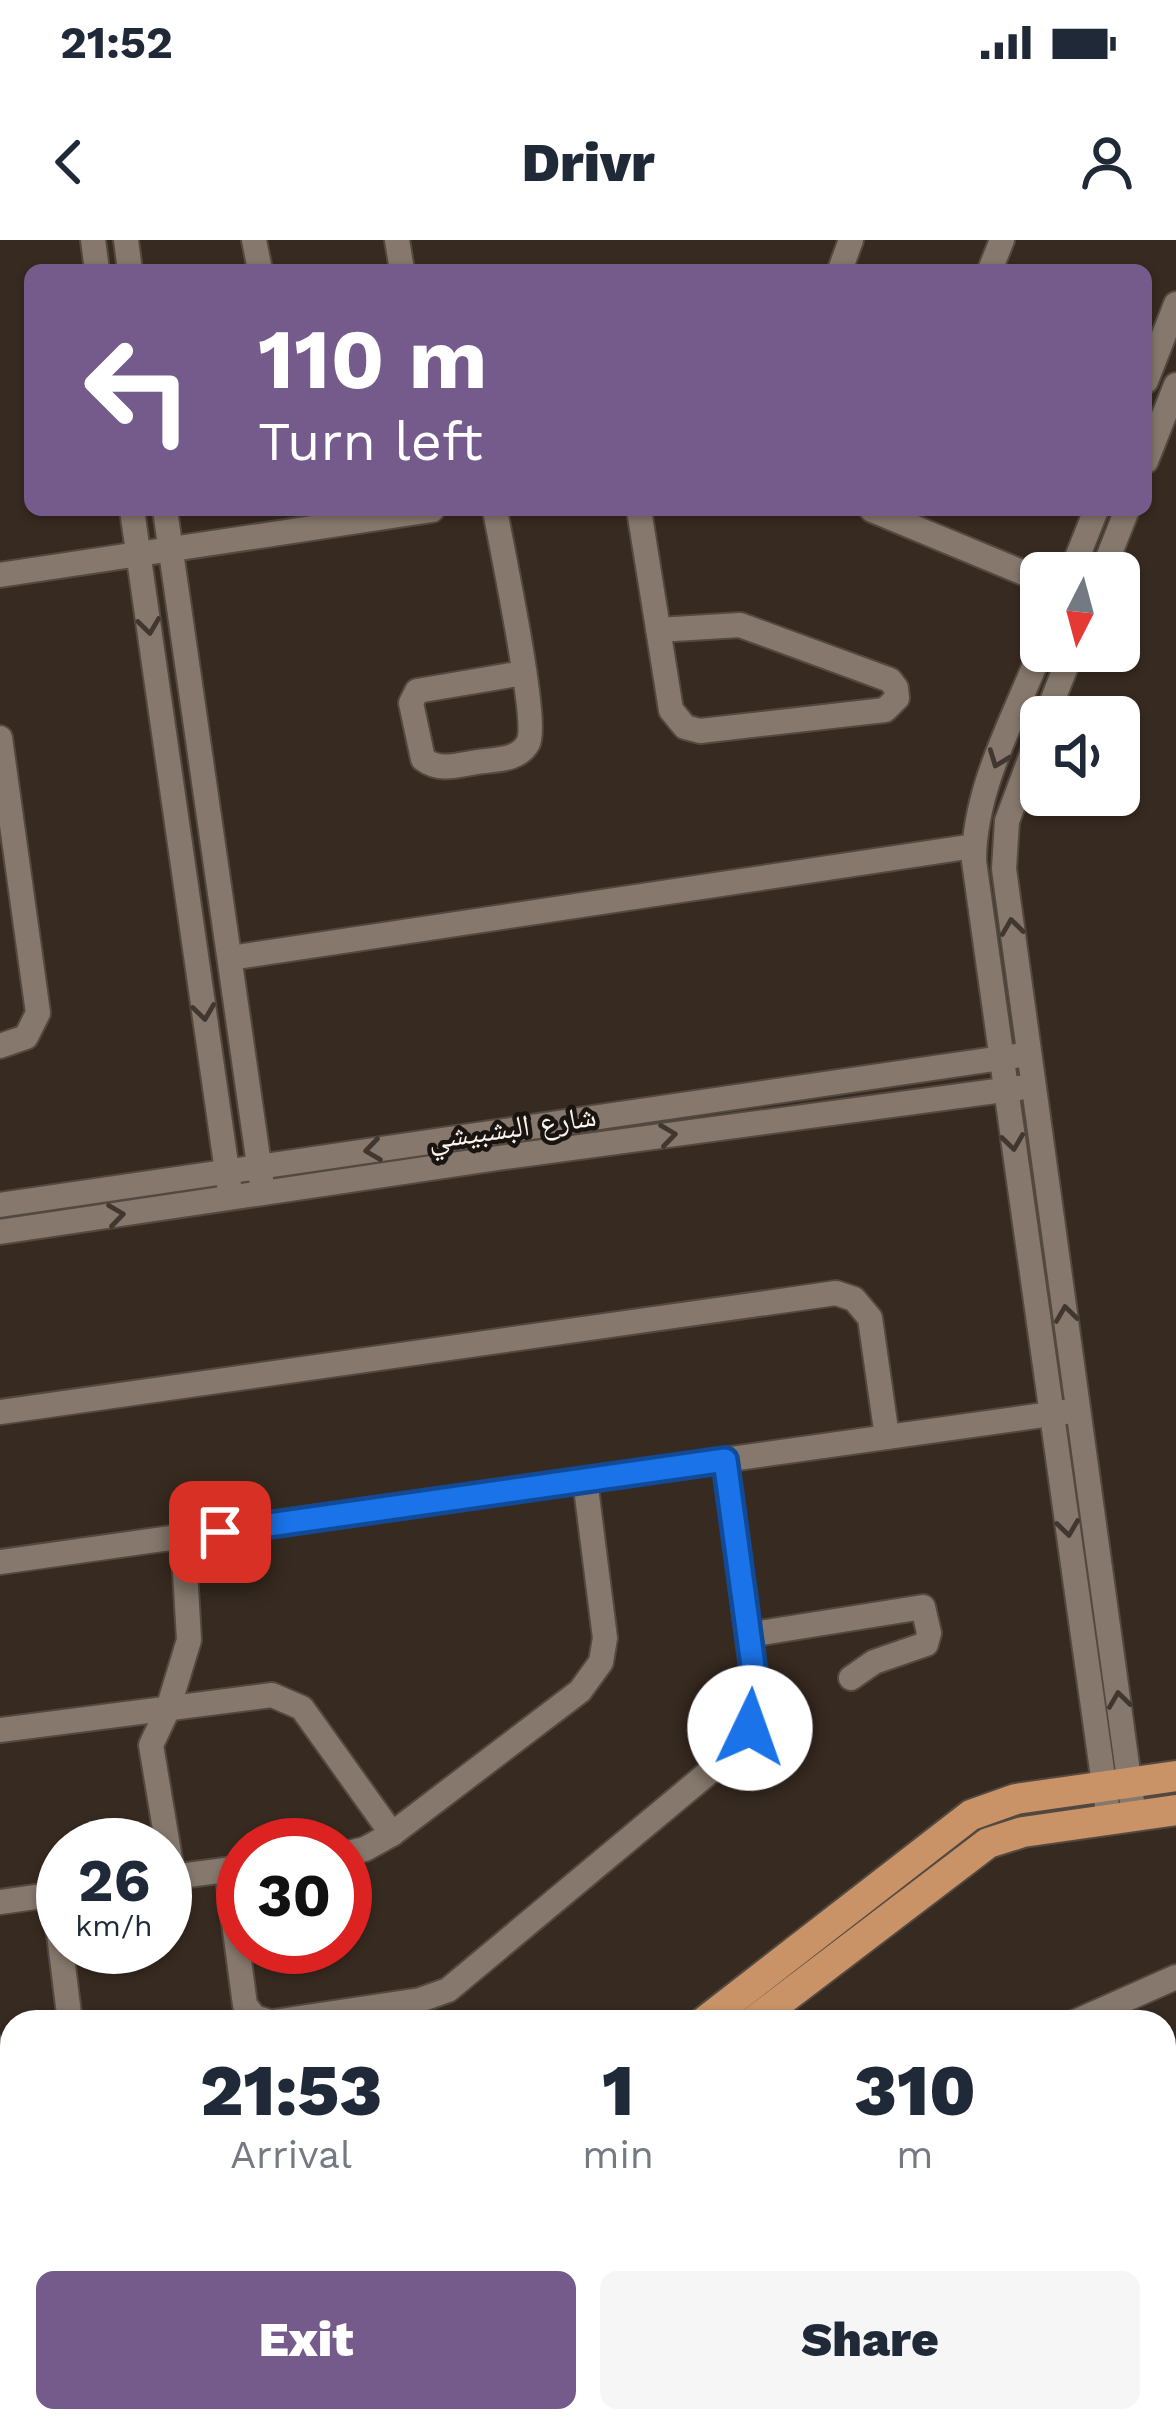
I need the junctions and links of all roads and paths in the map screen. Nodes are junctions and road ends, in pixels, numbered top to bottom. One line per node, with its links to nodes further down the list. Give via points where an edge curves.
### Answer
1 (1176, 304): 2 (street)
2 (1152, 366)
3 (1176, 385): 4 (street)
4 (1152, 446)
5 (133, 516): 14 (street)
6 (166, 516): 13 (street)
7 (390, 516): 13 (street)
8 (496, 516): 21 (street)
9 (640, 516): 19 (street)
10 (894, 516): 17 (street)
11 (1094, 516): 15 (street)
12 (1125, 516): 16 (street)
13 (170, 547): 14 (street); 25 (street)
14 (138, 552): 18 (street); 34 (street, one-way to 34)
15 (1079, 552)
16 (1110, 552)
17 (1020, 571)
18 (0, 574)
19 (658, 629): 19 (street, via 670,710 692,730 885,710 897,698 890,680 754,628)
20 (1032, 672): 24 (street, one-way to 24, via 985,793)
21 (523, 673): 21 (street, via 532,727 519,753 439,768 423,759 411,708 417,691)
22 (0, 738): 26 (street, via 38,1013 26,1037)
23 (1020, 782): 27 (street, one-way to 23, via 1003,854)
24 (974, 847): 25 (street); 28 (street)
25 (230, 958): 33 (street)
26 (0, 1046)
27 (1029, 1054): 28 (street, شارع البشبيشي); 30 (street)
28 (1001, 1058): 29 (street, شارع البشبيشي); 31 (street)
29 (831, 1083): 32 (street); 33 (street, شارع البشبيشي, one-way to 33)
30 (1034, 1086): 31 (street, شارع البشبيشي); 39 (street, one-way to 30)
31 (1006, 1090): 32 (street, شارع البشبيشي); 41 (street, one-way to 41)
32 (835, 1112): 35 (street, شارع البشبيشي, one-way to 32)
33 (260, 1167): 34 (street, شارع البشبيشي); 35 (street)
34 (227, 1172): 36 (street); 37 (street, شارع البشبيشي)
35 (263, 1193): 36 (street, شارع البشبيشي)
36 (231, 1198): 38 (street, شارع البشبيشي, one-way to 36)
37 (0, 1205)
38 (0, 1232)
39 (1080, 1410): 41 (street); 52 (street, one-way to 39)
40 (0, 1412): 42 (street, via 836,1293 870,1318)
41 (1052, 1414): 42 (street); 52 (street, one-way to 52)
42 (887, 1437): 43 (street)
43 (725, 1460): 44 (street); 47 (street)
44 (585, 1480): 45 (street); 56 (street, via 604,1638 596,1674)
45 (183, 1537): 46 (street); 49 (street, via 191,1621)
46 (0, 1562)
47 (748, 1635): 48 (street, via 923,1607 926,1644); 65 (street, via 756,1698 738,1748 464,1978 420,2000)
48 (851, 1678)
49 (168, 1708): 50 (street); 54 (street, via 151,1745); 56 (street, via 272,1695 296,1704)
50 (0, 1730)
51 (1176, 1776): 52 (main road)
52 (1117, 1785): 55 (street); 66 (main road, via 1016,1799 971,1815)
53 (1176, 1810): 55 (main road)
54 (161, 1818)
55 (1121, 1818): 67 (main road, via 1022,1832 975,1850)
56 (392, 1834): 57 (street)
57 (372, 1845)
58 (36, 1897): 59 (street)
59 (0, 1902)
60 (66, 1974): 63 (street)
61 (243, 1974): 64 (street)
62 (1176, 1978): 68 (street)
63 (69, 2010)
64 (249, 2010)
65 (353, 2010)
66 (719, 2010)
67 (768, 2010)
68 (1103, 2010)

